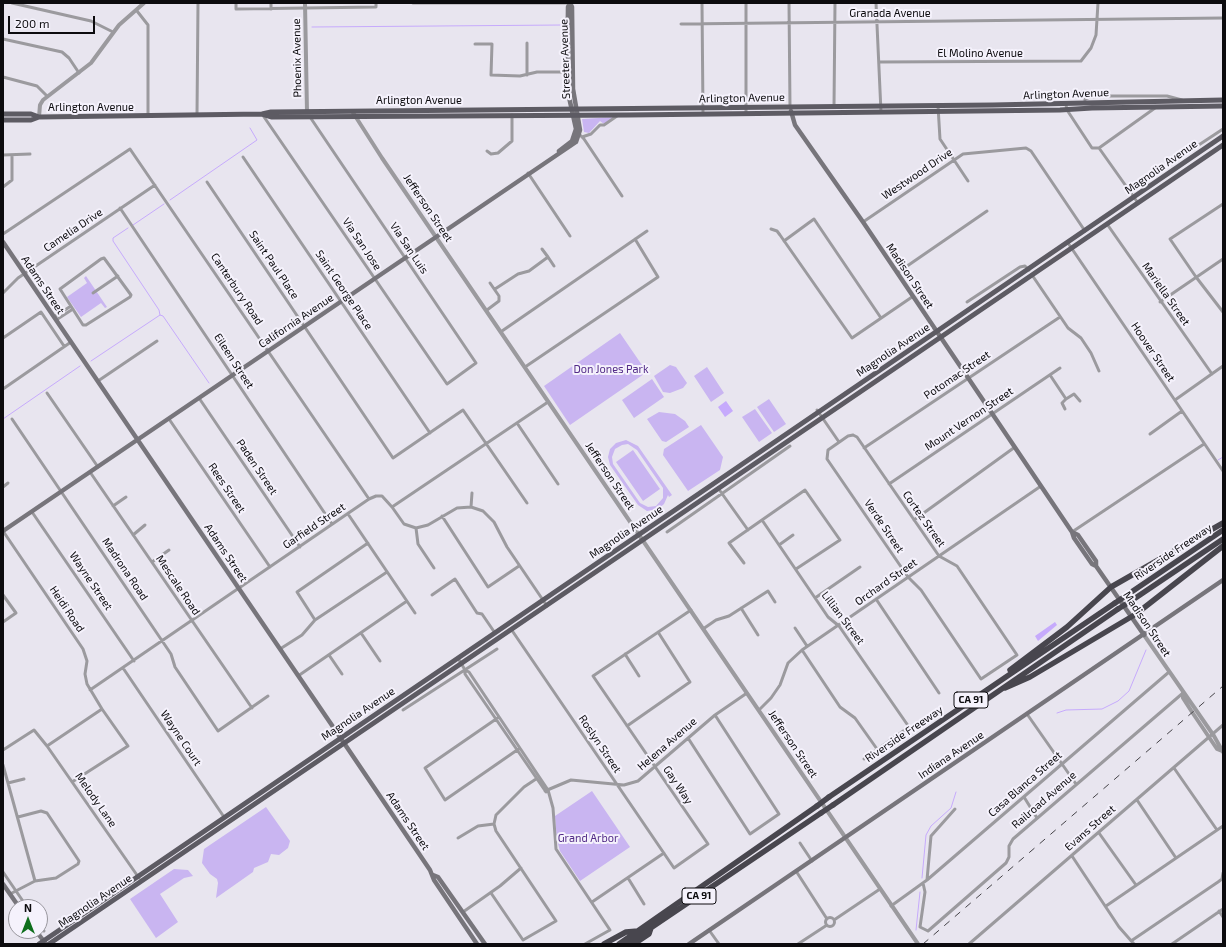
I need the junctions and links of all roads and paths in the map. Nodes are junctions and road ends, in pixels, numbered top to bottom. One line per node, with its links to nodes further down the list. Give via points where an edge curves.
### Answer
1 (12, 3): 29 (street, via 91,21)
2 (144, 3): 20 (street)
3 (198, 3): 58 (street)
4 (236, 3): 18 (street, via 236,9)
5 (270, 3): 18 (street)
6 (305, 3): 19 (street, Phoenix Avenue)
7 (342, 3): 17 (street)
8 (413, 3): 9 (street)
9 (570, 3): 34 (main road, Streeter Avenue); 49 (main road, Streeter Avenue)
10 (702, 3): 27 (street)
11 (746, 3): 28 (street)
12 (789, 3): 24 (street)
13 (835, 3): 23 (street)
14 (876, 3): 25 (street)
15 (1098, 3): 22 (street)
16 (376, 5): 17 (street)
17 (342, 8): 19 (street)
18 (270, 9): 19 (street)
19 (305, 9): 53 (street, Phoenix Avenue)
20 (138, 11): 29 (street); 57 (street, via 148,25)
21 (1223, 18): 22 (street, Granada Avenue)
22 (1098, 20): 25 (street, Granada Avenue); 33 (street, El Molino Avenue, via 1091,48 1081,61)
23 (835, 22): 24 (street, Granada Avenue); 25 (street, Granada Avenue); 47 (street)
24 (789, 23): 28 (street, Granada Avenue); 46 (street)
25 (877, 23): 33 (street)
26 (681, 24): 27 (street, Granada Avenue)
27 (702, 24): 28 (street, Granada Avenue); 48 (street)
28 (746, 24): 45 (street)
29 (114, 32): 35 (street, via 96,58)
30 (3, 39): 35 (street, via 62,52)
31 (527, 43): 36 (street)
32 (475, 44): 36 (street, via 492,44 491,75)
33 (879, 62): 43 (street)
34 (567, 72): 36 (street, via 537,72); 49 (main road, Streeter Avenue, via 568,90)
35 (79, 73): 38 (street)
36 (527, 75)
37 (3, 77): 38 (street, via 37,86)
38 (47, 96): 59 (street, via 41,102)
39 (1223, 100): 41 (main road, Arlington Avenue, via 1142,99)
40 (1223, 106): 42 (main road, Arlington Avenue)
41 (1066, 107): 42 (main road, Arlington Avenue); 44 (main road, Arlington Avenue); 66 (street, via 1092,148)
42 (1156, 107): 66 (street)
43 (881, 109): 44 (main road, Arlington Avenue); 47 (main road, Arlington Avenue)
44 (938, 109): 73 (street, via 940,139)
45 (746, 110): 46 (main road, Arlington Avenue); 48 (main road, Arlington Avenue)
46 (790, 110): 47 (main road, Arlington Avenue); 85 (main road, Madison Street, via 795,125)
47 (834, 110)
48 (703, 111): 49 (main road, Arlington Avenue); 56 (main road, Arlington Avenue)
49 (575, 112): 50 (main road, Arlington Avenue); 55 (main road, Arlington Avenue); 56 (main road, Arlington Avenue); 63 (main road); 72 (main road, via 576,129 572,141)
50 (354, 113): 53 (main road, Arlington Avenue); 54 (main road, Arlington Avenue); 61 (street, Jefferson Street)
51 (3, 114): 59 (main road, Arlington Avenue, via 31,114)
52 (262, 114): 53 (main road, Arlington Avenue); 58 (main road, Arlington Avenue); 109 (street, Via San Jose)
53 (308, 114): 100 (street, Via San Luis)
54 (365, 115): 55 (main road, Arlington Avenue); 61 (street, via 359,118)
55 (512, 115): 67 (street, via 512,141 498,153 491,154)
56 (619, 115): 63 (street, via 600,125 591,134)
57 (148, 116): 58 (main road, Arlington Avenue); 59 (main road, Arlington Avenue)
58 (197, 116)
59 (39, 117): 60 (main road, Arlington Avenue, via 31,120)
60 (3, 120)
61 (359, 122): 91 (street, Jefferson Street)
62 (1223, 128): 74 (street)
63 (581, 136): 72 (main road, California Avenue, via 567,149); 80 (street)
64 (1223, 136): 81 (main road, Magnolia Avenue)
65 (1223, 144): 81 (main road, Magnolia Avenue)
66 (1099, 148): 81 (street)
67 (487, 151)
68 (30, 154): 70 (street)
69 (3, 155): 70 (street)
70 (12, 155): 79 (street, via 12,180)
71 (243, 156): 117 (street, Saint George Place)
72 (548, 160): 75 (main road, California Avenue)
73 (954, 160): 76 (street); 85 (street, Westwood Drive); 89 (street, Westwood Drive, via 971,152 1029,148)
74 (1176, 160)
75 (528, 173): 91 (main road, California Avenue); 92 (street)
76 (968, 180)
77 (207, 182): 126 (street, Saint Paul Place)
78 (155, 185): 83 (street, Camelia Drive); 90 (street, Canterbury Road, via 130,150); 133 (street, Canterbury Road)
79 (3, 187)
80 (622, 196)
81 (1136, 200): 86 (main road, Magnolia Avenue); 89 (main road, Magnolia Avenue)
82 (1223, 204): 108 (street, via 1170,239)
83 (120, 208): 105 (street, Camelia Drive); 139 (street, Eileen Street)
84 (987, 211): 104 (street)
85 (863, 222): 104 (main road, Madison Street)
86 (1107, 224): 97 (main road, Magnolia Avenue); 119 (street, Mariella Street)
87 (771, 229): 94 (street, via 777,231)
88 (647, 231): 93 (street)
89 (1086, 231): 96 (main road, Magnolia Avenue)
90 (3, 234)
91 (436, 236): 100 (main road, California Avenue); 121 (street, Jefferson Street)
92 (570, 236)
93 (635, 239): 127 (street); 135 (street, via 658,277)
94 (784, 241): 125 (street, via 852,338); 125 (street, via 814,219)
95 (3, 243): 105 (main road, Adams Street)
96 (1068, 243): 97 (street, Hoover Street); 103 (main road, Magnolia Avenue)
97 (1071, 248): 106 (main road, Magnolia Avenue); 148 (street, Hoover Street)
98 (542, 249): 99 (street)
99 (548, 257): 102 (street); 112 (street, via 529,271 518,274)
100 (405, 258): 109 (main road, California Avenue); 143 (street, Via San Luis, via 476,363)
101 (1223, 259): 108 (street)
102 (554, 266)
103 (1028, 270): 111 (street, via 1025,266 1020,267); 115 (main road, Magnolia Avenue)
104 (897, 272): 116 (main road, Madison Street)
105 (24, 274): 113 (street, Camelia Drive); 124 (main road, Adams Street)
106 (1032, 275): 123 (street); 128 (main road, Magnolia Avenue)
107 (118, 276): 114 (street); 120 (street, via 104,258 101,259 60,289); 120 (street, via 130,297 86,326)
108 (1196, 278): 119 (street); 122 (street)
109 (374, 279): 117 (main road, California Avenue); 143 (street, Via San Jose)
110 (490, 283): 112 (street)
111 (990, 287): 115 (street); 118 (street)
112 (495, 289): 121 (street, via 499,301)
113 (3, 293)
114 (93, 293)
115 (990, 296): 128 (main road, Magnolia Avenue)
116 (912, 297): 125 (street); 128 (main road, Madison Street)
117 (340, 301): 126 (main road, California Avenue); 158 (street, Saint George Place)
118 (967, 302)
119 (1160, 302): 138 (street, Mariella Street)
120 (72, 308): 124 (street)
121 (487, 310): 127 (street, Jefferson Street)
122 (1223, 312)
123 (1060, 317): 137 (street, via 1068,328 1081,338 1091,353); 141 (street, Potomac Street)
124 (55, 318): 131 (main road, Adams Street)
125 (881, 318)
126 (305, 326): 133 (main road, California Avenue); 158 (street, Saint Paul Place, via 393,458)
127 (502, 331): 135 (street, Jefferson Street)
128 (939, 335): 141 (main road, Madison Street); 153 (main road, Magnolia Avenue)
129 (3, 338): 132 (street, via 41,312)
130 (157, 341): 142 (street)
131 (71, 342): 132 (street); 142 (main road, Adams Street)
132 (64, 346): 144 (street)
133 (268, 350): 139 (main road, California Avenue); 182 (street, Canterbury Road)
134 (1223, 366): 138 (street)
135 (525, 367): 150 (street, Jefferson Street)
136 (1060, 368): 140 (street, Mount Vernon Street)
137 (1098, 371)
138 (1212, 374): 148 (street)
139 (232, 375): 146 (main road, California Avenue); 192 (street, Eileen Street)
140 (1050, 375): 147 (street); 154 (street, Mount Vernon Street)
141 (968, 378): 154 (main road, Madison Street); 166 (street, Potomac Street)
142 (98, 381): 160 (main road, Adams Street)
143 (446, 384)
144 (3, 389)
145 (47, 393): 169 (street)
146 (199, 398): 156 (main road, California Avenue); 208 (street, Paden Street)
147 (1066, 399): 149 (street, via 1074,394); 151 (street, via 1062,403)
148 (1175, 400): 152 (street, Hoover Street)
149 (1080, 401)
150 (548, 402): 157 (street); 203 (street, Jefferson Street)
151 (1064, 409)
152 (1182, 411): 159 (street); 163 (street, Hoover Street)
153 (819, 413): 161 (street); 177 (main road, Magnolia Avenue); 203 (main road, Magnolia Avenue)
154 (992, 414): 165 (main road, Madison Street); 174 (street, Mount Vernon Street)
155 (12, 419): 178 (street, Madrona Road)
156 (169, 419): 160 (main road, California Avenue); 214 (street, Rees Street)
157 (517, 423): 162 (street); 173 (street)
158 (430, 433): 162 (street, via 463,410)
159 (1150, 434)
160 (138, 440): 169 (main road, California Avenue); 221 (main road, Adams Street)
161 (839, 442): 166 (street, Cortez Street, via 853,435 858,437); 219 (street, Verde Street, via 828,450 827,459)
162 (486, 444): 183 (street); 185 (street)
163 (1204, 444): 168 (street, Hoover Street); 200 (street)
164 (790, 446): 180 (street)
165 (1015, 447): 175 (main road, Madison Street); 191 (street)
166 (864, 448): 174 (street, Cortez Street)
167 (1223, 463): 168 (street)
168 (1219, 465): 170 (street, Hoover Street)
169 (98, 467): 171 (main road, California Avenue)
170 (1223, 471)
171 (90, 472): 178 (main road, California Avenue); 184 (street, Mescale Road)
172 (8, 483): 176 (street)
173 (558, 484)
174 (889, 484): 191 (street, Cortez Street)
175 (1041, 486): 200 (main road, Madison Street); 210 (street, Orchard Street)
176 (3, 487)
177 (718, 488): 180 (street); 203 (main road, Magnolia Avenue)
178 (62, 491): 187 (main road, California Avenue); 247 (street, Madrona Road)
179 (472, 493): 186 (street)
180 (723, 494): 196 (street); 199 (street)
181 (126, 497): 184 (street)
182 (369, 499): 185 (street, via 382,496); 188 (street, Garfield Street)
183 (527, 503)
184 (113, 506): 201 (street, Mescale Road)
185 (392, 507): 195 (street, via 404,524)
186 (471, 507): 189 (street, via 457,508); 213 (street, via 483,511 491,518)
187 (32, 512): 198 (main road, California Avenue); 255 (street, Wayne Street)
188 (348, 514): 192 (street, Garfield Street); 205 (street)
189 (442, 516): 195 (street, via 428,525); 213 (street, via 488,587)
190 (762, 520): 196 (street); 206 (street, Lillian Street); 217 (street, via 805,490 840,540)
191 (914, 520): 210 (street, Cortez Street)
192 (332, 524): 208 (street, Garfield Street)
193 (1223, 524): 222 (highway)
194 (145, 525): 201 (street)
195 (416, 528): 216 (street, via 418,544)
196 (748, 530): 212 (street, via 729,543)
197 (1223, 530): 265 (highway, Riverside Freeway / CA 91, bridge)
198 (3, 531): 266 (street, Heidi Road, via 83,649 87,661 85,677)
199 (667, 532)
200 (1072, 532): 222 (main road, Madison Street)
201 (133, 535): 211 (street, Mescale Road)
202 (793, 535): 206 (street)
203 (640, 537): 227 (main road, Magnolia Avenue); 230 (main road, Magnolia Avenue); 232 (street, Jefferson Street)
204 (1223, 539): 267 (highway, Riverside Freeway / CA 91, bridge)
205 (368, 543): 218 (street); 235 (street, via 297,592)
206 (779, 545): 217 (street, Lillian Street)
207 (1223, 546): 234 (highway)
208 (300, 547): 214 (street, Garfield Street)
209 (169, 550): 211 (street)
210 (939, 556): 219 (street, Orchard Street); 264 (street, Cortez Street, via 957,566 1016,655)
211 (152, 562): 236 (street, Mescale Road)
212 (744, 563)
213 (519, 566): 227 (street)
214 (270, 567): 221 (street, Garfield Street)
215 (860, 567): 225 (street)
216 (434, 568)
217 (796, 569): 225 (street, Lillian Street)
218 (387, 572): 228 (street); 235 (street)
219 (908, 577): 226 (street, Orchard Street); 264 (street, Verde Street, via 921,590)
220 (1223, 580): 246 (main road, Indiana Avenue)
221 (239, 588): 236 (street, Garfield Street); 249 (main road, Adams Street)
222 (1111, 588): 234 (main road, Madison Street); 265 (highway, via 1067,627 1007,672)
223 (3, 595): 237 (street, via 16,613)
224 (432, 595): 243 (street, via 455,579 477,613 482,614)
225 (815, 598): 238 (street, Lillian Street, via 828,618)
226 (876, 599): 238 (street, Orchard Street); 269 (street)
227 (543, 600): 230 (street); 243 (main road, Magnolia Avenue)
228 (407, 601): 233 (street); 244 (street)
229 (775, 602): 231 (street, via 768,590)
230 (547, 606): 241 (main road, Magnolia Avenue)
231 (741, 608): 240 (street); 245 (street)
232 (690, 610): 240 (street, Jefferson Street); 242 (street)
233 (415, 612)
234 (1131, 617): 246 (main road, Madison Street); 267 (highway, via 1015,685)
235 (315, 620): 249 (street, via 302,635)
236 (192, 621): 247 (street, Garfield Street); 272 (street, Mescale Road)
237 (3, 622)
238 (839, 626): 248 (street, Orchard Street); 287 (street, Lillian Street, via 910,727)
239 (795, 628): 248 (street)
240 (703, 629): 268 (street, Jefferson Street)
241 (511, 630): 257 (main road, Magnolia Avenue); 298 (street, Roslyn Street)
242 (658, 632): 252 (street); 280 (street, via 690,682)
243 (495, 633): 254 (main road, Magnolia Avenue)
244 (361, 634): 253 (street); 256 (street)
245 (758, 635)
246 (1144, 635): 260 (street, Madison Street); 276 (main road, Indiana Avenue)
247 (162, 641): 255 (street, Garfield Street); 272 (street, Madrona Road, via 172,654 175,667 218,731)
248 (807, 646): 251 (street, Orchard Street)
249 (280, 649): 262 (main road, Adams Street)
250 (497, 649): 259 (street)
251 (802, 650): 275 (street, Orchard Street, via 788,663 780,685); 287 (street, via 840,707 855,718)
252 (625, 654): 263 (street); 280 (street, Gay Way, via 593,676)
253 (329, 655): 261 (street); 262 (street)
254 (458, 658): 257 (street); 283 (main road, Magnolia Avenue)
255 (134, 661): 258 (street, Garfield Street)
256 (380, 661)
257 (461, 664): 259 (street); 283 (main road, Magnolia Avenue)
258 (123, 668): 266 (street, Garfield Street); 306 (street, Wayne Court)
259 (465, 670): 274 (street); 278 (street, via 469,672)
260 (1169, 672): 270 (street, Madison Street); 290 (street, Casa Blanca Street)
261 (342, 674)
262 (298, 676): 283 (main road, Adams Street)
263 (639, 676)
264 (981, 679)
265 (1002, 679): 352 (highway, Riverside Freeway / CA 91, bridge)
266 (90, 690): 273 (street, Heidi Road)
267 (999, 690): 350 (highway, Riverside Freeway / CA 91, bridge)
268 (747, 693): 275 (street, Jefferson Street); 277 (street, Helena Avenue)
269 (939, 693)
270 (1183, 693): 281 (street, Madison Street); 299 (street, Railroad Avenue)
271 (268, 696): 272 (street)
272 (252, 708)
273 (102, 709): 284 (street); 296 (street, via 128,746)
274 (403, 710)
275 (759, 710): 312 (street, Jefferson Street)
276 (1027, 714): 290 (street); 312 (main road, Indiana Avenue)
277 (716, 715): 282 (street, Helena Avenue); 282 (street, via 779,814 750,834)
278 (497, 718): 285 (street); 285 (street, via 425,768 445,800)
279 (1223, 725): 281 (street, Evans Street)
280 (627, 726): 292 (street, Gay Way)
281 (1211, 736): 288 (street, Madison Street); 293 (street, Evans Street)
282 (688, 738): 292 (street, Helena Avenue)
283 (343, 740): 306 (main road, Magnolia Avenue); 323 (main road, Adams Street)
284 (47, 746): 286 (street, Melody Lane, via 34,730); 296 (street, Melody Lane)
285 (518, 749): 295 (street); 300 (street)
286 (3, 750)
287 (877, 750): 289 (street)
288 (1222, 751)
289 (864, 759)
290 (1062, 764): 299 (street); 301 (street, Casa Blanca Street)
291 (3, 765): 297 (street)
292 (655, 767): 298 (street, Helena Avenue, via 638,781); 319 (street, Gay Way, via 708,844)
293 (1174, 768): 302 (street, Evans Street); 309 (street)
294 (24, 779): 297 (street)
295 (536, 779): 300 (street); 307 (street, via 524,787 496,815)
296 (72, 782): 325 (street, Melody Lane)
297 (8, 783): 304 (street)
298 (617, 784): 300 (street, Helena Avenue, via 572,780); 314 (street, Roslyn Street)
299 (1076, 784): 305 (street, Railroad Avenue)
300 (547, 790): 339 (street, via 553,808 556,849)
301 (1024, 797): 305 (street); 326 (street, Casa Blanca Street)
302 (1137, 800): 310 (street, Evans Street); 316 (street)
303 (955, 809): 326 (street, via 931,836)
304 (18, 817): 327 (street); 327 (street, via 41,811 47,813 79,861 56,878)
305 (1037, 818): 328 (street, Railroad Avenue, via 1010,842 1006,864 928,931 921,929 925,892)
306 (226, 820): 325 (main road, Magnolia Avenue)
307 (494, 824): 311 (street, via 478,826); 318 (street)
308 (1223, 826): 309 (street)
309 (1216, 830): 316 (street)
310 (1100, 833): 315 (street, Evans Street); 330 (street)
311 (458, 838)
312 (845, 838): 317 (main road, Indiana Avenue); 333 (street, Jefferson Street)
313 (800, 843): 317 (street)
314 (664, 853): 319 (street, Roslyn Street); 324 (street)
315 (1072, 856): 342 (street); 366 (street, Evans Street)
316 (1176, 858): 330 (street)
317 (812, 861): 320 (main road, Indiana Avenue)
318 (520, 868): 335 (street); 335 (street, via 556,921 522,940)
319 (674, 868)
320 (796, 871): 347 (street); 351 (main road, Indiana Avenue)
321 (3, 872): 334 (street)
322 (1223, 873): 353 (street, via 1222,879)
323 (433, 875): 331 (main road, Adams Street); 332 (main road, Adams Street)
324 (628, 878): 339 (street); 340 (street)
325 (140, 879): 354 (main road, Magnolia Avenue)
326 (927, 880): 328 (street, Casa Blanca Street)
327 (36, 881): 334 (street)
328 (923, 883): 341 (street, Casa Blanca Street)
329 (3, 884): 336 (main road)
330 (1136, 885): 342 (street)
331 (439, 887): 332 (main road); 355 (main road, Adams Street)
332 (446, 887): 344 (main road, Adams Street)
333 (880, 889): 341 (street, Jefferson Street); 348 (street)
334 (16, 890): 336 (street); 338 (street)
335 (491, 893): 344 (street)
336 (10, 894): 337 (main road)
337 (13, 899)
338 (22, 899)
339 (592, 902): 357 (street, via 610,930)
340 (644, 904)
341 (891, 906): 365 (street, Jefferson Street)
342 (1106, 906): 353 (street)
343 (1223, 909): 345 (street)
344 (463, 912): 356 (main road, Adams Street)
345 (1219, 912): 346 (street); 367 (street)
346 (1223, 917)
347 (828, 919): 348 (street); 349 (street)
348 (834, 920): 349 (street, via 833,926)
349 (827, 925): 364 (street)
350 (652, 927): 360 (highway, Riverside Freeway / CA 91); 361 (highway, via 649,934)
351 (709, 930): 362 (main road, Indiana Avenue); 363 (street)
352 (638, 931): 358 (highway, via 626,932); 359 (highway, Riverside Freeway / CA 91)
353 (1132, 942)
354 (44, 943)
355 (478, 944)
356 (485, 944)
357 (585, 944)
358 (604, 944)
359 (619, 944)
360 (627, 944)
361 (634, 944)
362 (689, 944)
363 (719, 944)
364 (798, 944)
365 (917, 944)
366 (969, 944)
367 (1172, 944)

